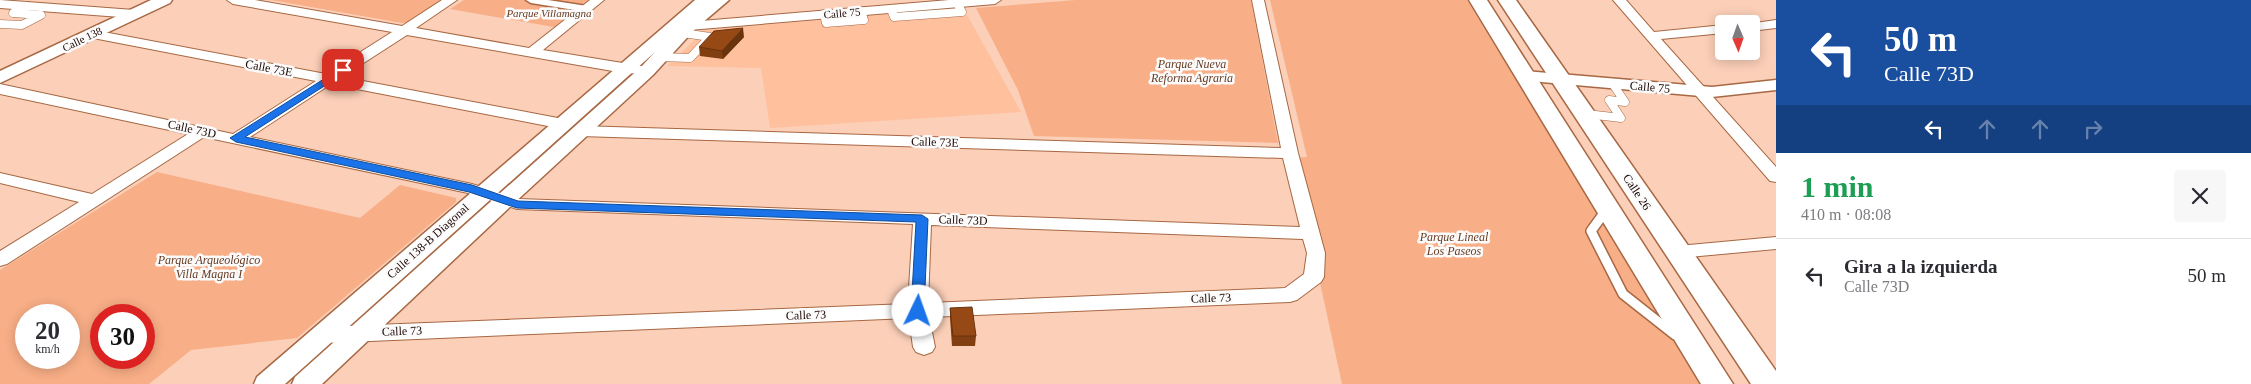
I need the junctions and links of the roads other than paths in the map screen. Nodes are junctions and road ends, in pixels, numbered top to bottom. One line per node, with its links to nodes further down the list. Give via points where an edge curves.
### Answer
1 (164, 0): 15 (street, Calle 138)
2 (233, 0): 21 (street)
3 (451, 0): 21 (street)
4 (531, 0): 13 (street)
5 (704, 0): 26 (street, Calle 138-B Diagonal)
6 (721, 0): 19 (street, Calle 138-B Diagonal)
7 (995, 0): 19 (street, Calle 75)
8 (1258, 0): 39 (street)
9 (1478, 0): 27 (main road)
10 (1507, 0): 29 (main road, Calle 26)
11 (1619, 0): 23 (street)
12 (0, 4): 14 (street)
13 (593, 4): 24 (street)
14 (26, 6): 15 (street); 16 (lane, via 13,13 42,15 22,25)
15 (134, 14): 22 (street, Calle 138)
16 (0, 24)
17 (1776, 24): 18 (street)
18 (1760, 25)
19 (686, 29): 25 (street, Calle 138-B Diagonal)
20 (1715, 30): 23 (street)
21 (404, 31): 24 (street); 30 (street)
22 (93, 34): 28 (street, Calle 138); 30 (street, Calle 73E)
23 (1652, 36): 34 (street)
24 (531, 53): 26 (street)
25 (653, 64): 26 (street); 36 (street, Calle 138-B Diagonal)
26 (624, 69): 36 (street, Calle 138-B Diagonal)
27 (1525, 76): 29 (street, Calle 75); 57 (main road)
28 (0, 78)
29 (1560, 79): 31 (street, Calle 75); 35 (main road, Calle 26)
30 (327, 80): 36 (street, Calle 73E); 38 (street)
31 (1612, 83): 34 (street, Calle 75); 35 (lane, via 1625,102 1609,100 1621,118)
32 (1776, 85): 34 (street, Calle 75)
33 (0, 89): 37 (street, Calle 73D)
34 (1700, 91): 40 (street)
35 (1584, 114): 49 (main road, Calle 26)
36 (571, 127): 39 (street, Calle 73E); 43 (street, Calle 138-B Diagonal); 45 (street, Calle 138-B Diagonal)
37 (203, 131): 38 (street, Calle 73D); 44 (street)
38 (236, 138): 43 (street, Calle 73D)
39 (1290, 153): 47 (street)
40 (1769, 161): 41 (street)
41 (1776, 176)
42 (0, 178): 44 (street)
43 (483, 192): 45 (street, Calle 73D); 53 (street, Calle 138-B Diagonal)
44 (95, 200): 50 (street)
45 (504, 200): 46 (street, Calle 73D, via 517,204); 52 (street, Calle 138-B Diagonal)
46 (922, 219): 47 (street, Calle 73D); 51 (street)
47 (1310, 233): 51 (street, Calle 73, via 1316,253 1314,277 1290,295)
48 (1776, 244): 49 (street)
49 (1678, 252): 58 (main road, Calle 26)
50 (0, 260)
51 (918, 311): 52 (street, Calle 73); 54 (street)
52 (362, 333): 53 (street, Calle 73); 56 (street, Calle 138-B Diagonal)
53 (322, 335): 55 (street, Calle 138-B Diagonal)
54 (924, 347)
55 (267, 384)
56 (305, 384)
57 (1716, 384)
58 (1768, 384)

